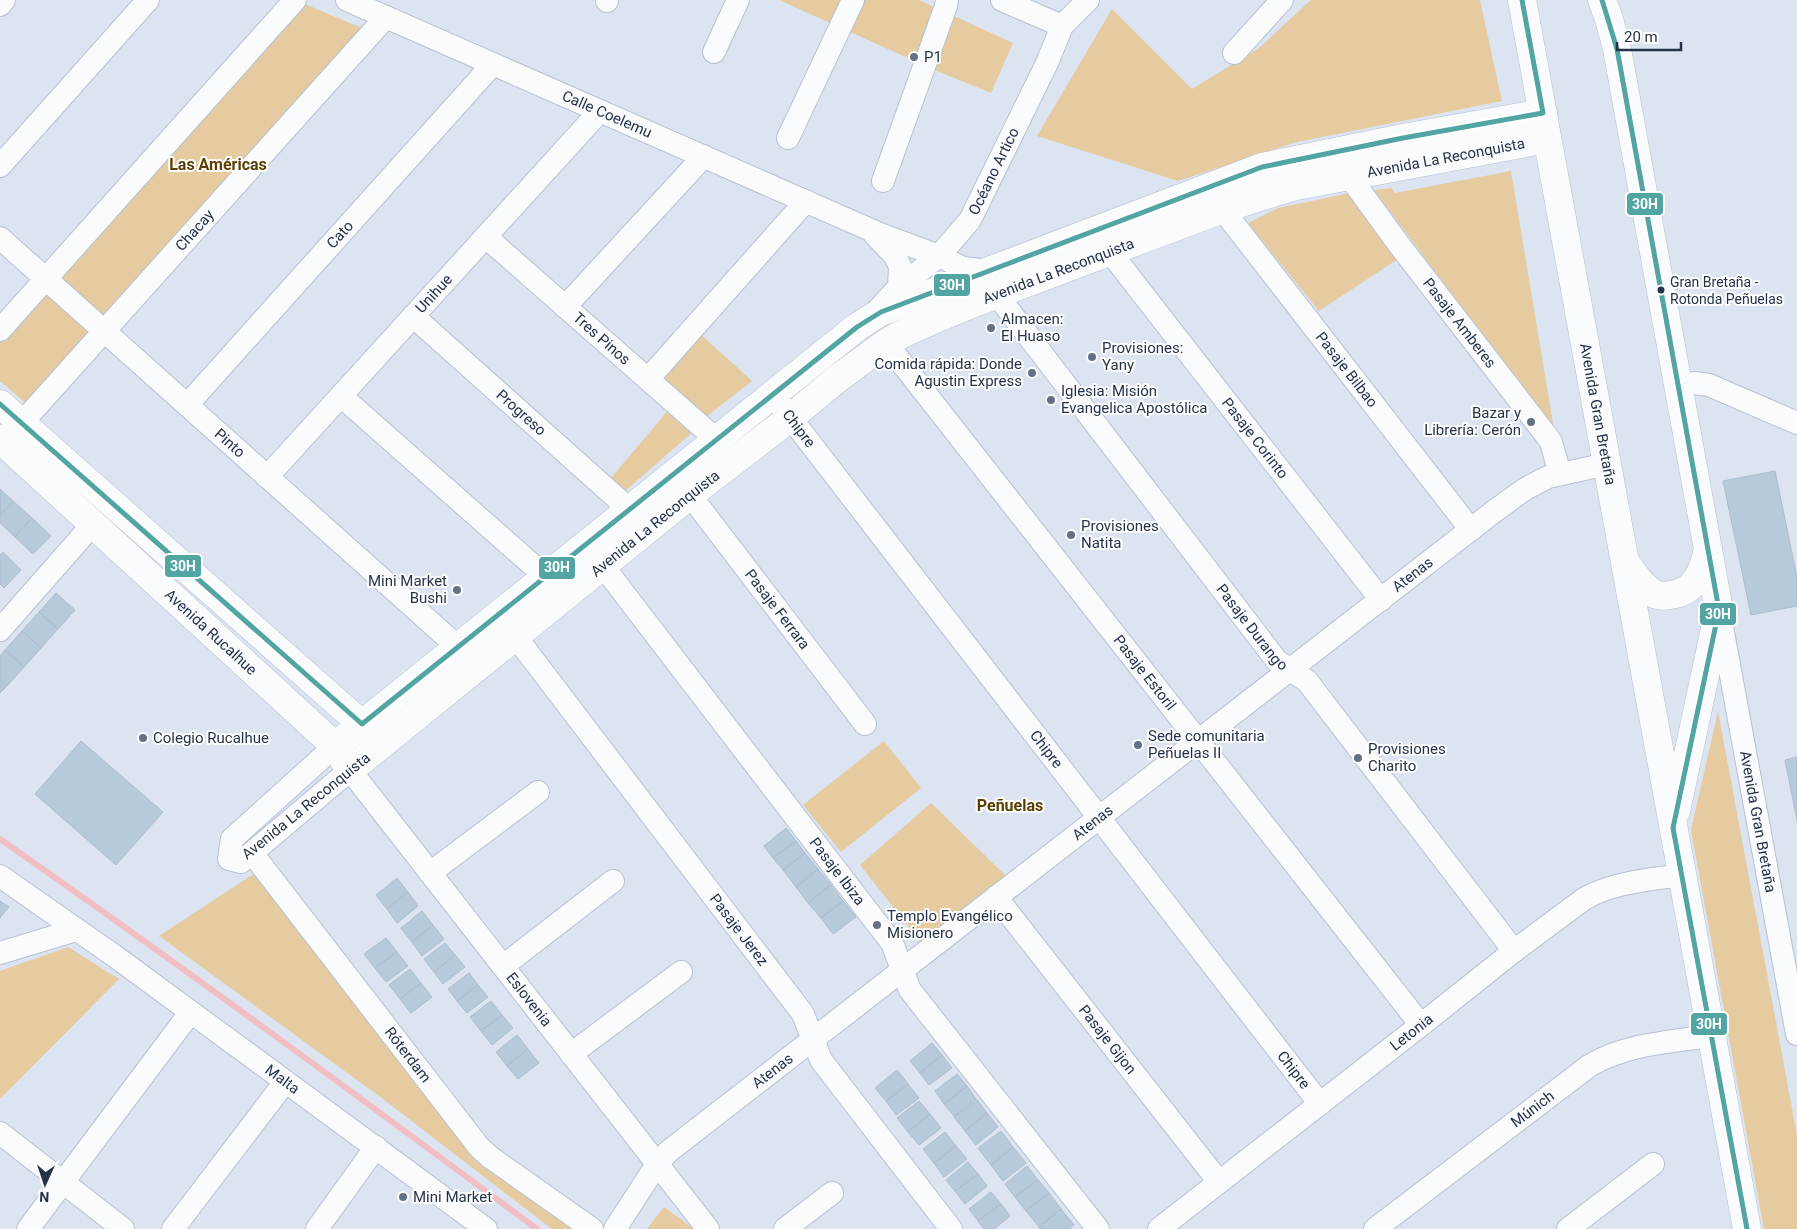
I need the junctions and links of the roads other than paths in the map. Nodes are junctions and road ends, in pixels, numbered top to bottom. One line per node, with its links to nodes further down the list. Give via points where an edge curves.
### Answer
1 (4, 0): 13 (street)
2 (148, 0): 24 (street)
3 (296, 0): 34 (street)
4 (347, 0): 14 (street, Calle Coelemu)
5 (738, 0): 16 (street)
6 (853, 0): 21 (street)
7 (947, 0): 26 (street)
8 (1002, 0): 15 (street)
9 (1088, 0): 15 (street, Océano Artico)
10 (1282, 0): 17 (street)
11 (1522, 0): 20 (street, Avenida Gran Bretaña)
12 (1602, 0): 44 (street, Avenida Gran Bretaña, via 1617,49)
13 (0, 5)
14 (386, 17): 18 (street, Calle Coelemu); 41 (street, Chacay)
15 (1062, 26): 33 (street, Océano Artico, via 970,220)
16 (714, 52)
17 (1234, 53)
18 (493, 64): 19 (street, Calle Coelemu); 48 (street, Cato)
19 (600, 111): 23 (street, Calle Coelemu); 30 (street, Unihue)
20 (1542, 113): 22 (street, Avenida Gran Bretaña); 35 (street, Avenida La Reconquista, via 1262,167)
21 (788, 138)
22 (1547, 139): 25 (street, Avenida La Reconquista); 53 (street, Avenida Gran Bretaña)
23 (704, 156): 27 (street, Calle Coelemu); 37 (street)
24 (0, 166)
25 (1349, 176): 28 (street, Avenida La Reconquista, via 1296,186); 54 (street, Pasaje Amberes, via 1551,442)
26 (883, 182)
27 (806, 200): 29 (street, Calle Coelemu); 43 (street)
28 (1224, 210): 32 (street, Avenida La Reconquista); 59 (street, Pasaje Bilbao)
29 (868, 228): 33 (street, Calle Coelemu); 36 (street, Calle Coelemu, via 895,256 900,266)
30 (486, 237): 37 (street, Tres Pinos); 38 (street, Unihue)
31 (0, 238): 34 (street, Pinto)
32 (1110, 252): 35 (street, Avenida La Reconquista); 64 (street, Pasaje Corinto)
33 (939, 256): 35 (street, Calle Coelemu); 36 (street, Océano Artico)
34 (46, 279): 40 (street); 41 (street, Pinto)
35 (994, 283): 39 (street, Avenida La Reconquista, via 882,312); 42 (street, Avenida La Reconquista); 69 (street, Pasaje Durango, via 1276,660)
36 (899, 287): 39 (street, Océano Artico)
37 (566, 307): 43 (street, Tres Pinos)
38 (413, 316): 46 (street, Unihue); 57 (street, Progreso)
39 (868, 320): 45 (street, Avenida La Reconquista)
40 (0, 330)
41 (104, 331): 48 (street, Pinto); 51 (street, Chacay)
42 (886, 343): 49 (street, Avenida La Reconquista); 72 (street, Pasaje Estoril)
43 (648, 380): 52 (street, Tres Pinos)
44 (1678, 388): 50 (street, via 1694,383 1709,384); 60 (street, Avenida Gran Bretaña)
45 (773, 395): 49 (street, Chipre); 52 (street, Avenida La Reconquista)
46 (341, 396): 55 (street, Unihue); 63 (street)
47 (0, 404): 51 (street, Avenida Rucalhue)
48 (187, 405): 55 (street, Pinto)
49 (790, 418): 56 (street, Avenida La Reconquista); 77 (street, Chipre)
50 (1797, 423)
51 (9, 435): 58 (street, Avenida Rucalhue); 70 (street, Avenida Rucalhue)
52 (717, 440): 57 (street, Avenida La Reconquista)
53 (1607, 464): 54 (street, Atenas); 61 (street, Avenida Gran Bretaña)
54 (1560, 474): 59 (street, Atenas, via 1524,489)
55 (267, 477): 68 (street, Pinto)
56 (690, 495): 62 (street, Avenida La Reconquista); 71 (street, Pasaje Ferrara)
57 (630, 510): 63 (street, Avenida La Reconquista)
58 (93, 524): 66 (street); 74 (street, Avenida Rucalhue)
59 (1471, 530): 64 (street, Atenas)
60 (1708, 549): 61 (street, via 1695,582 1678,595 1655,595); 65 (street, Avenida Gran Bretaña)
61 (1625, 562): 78 (street, Avenida Gran Bretaña)
62 (604, 566): 67 (street, Avenida La Reconquista); 89 (street, Pasaje Ibiza, via 892,942)
63 (546, 577): 68 (street, Avenida La Reconquista)
64 (1381, 600): 69 (street, Atenas)
65 (1719, 610): 78 (street, Avenida Gran Bretaña); 93 (street, Avenida Gran Bretaña)
66 (3, 621)
67 (516, 637): 73 (street, Avenida La Reconquista); 95 (street, Pasaje Jerez, via 803,1014)
68 (458, 647): 70 (street, Avenida La Reconquista)
69 (1291, 670): 72 (street, Atenas); 86 (street, Pasaje Durango, via 1307,681)
70 (362, 724): 73 (street, Avenida Rucalhue); 74 (street, Avenida La Reconquista)
71 (865, 724)
72 (1198, 741): 77 (street, Atenas); 92 (street, Pasaje Estoril)
73 (383, 743): 75 (street, Avenida La Reconquista)
74 (335, 746): 75 (street, Avenida Rucalhue); 79 (street, Avenida La Reconquista, via 232,839 229,859 241,862)
75 (350, 770): 79 (street, Avenida La Reconquista); 80 (street, Eslovenia)
76 (538, 792): 80 (street)
77 (1099, 817): 84 (street, Atenas); 98 (street, Chipre)
78 (1673, 828): 81 (street, Avenida Gran Bretaña)
79 (252, 853): 112 (street, Róterdam, via 479,1147)
80 (430, 873): 88 (street, Eslovenia)
81 (1682, 875): 86 (street, Letonia, via 1593,894); 94 (street, Avenida Gran Bretaña)
82 (0, 876): 85 (street, Malta)
83 (613, 881): 88 (street)
84 (996, 897): 89 (street, Atenas); 104 (street, Pasaje Gijon)
85 (76, 930): 87 (street); 91 (street, Malta)
86 (1514, 951): 92 (street, Letonia)
87 (0, 953)
88 (503, 966): 96 (street, Eslovenia)
89 (902, 969): 95 (street, Atenas); 117 (street, Pasaje Ibiza, via 910,990)
90 (681, 972): 96 (street)
91 (190, 1013): 97 (street, Malta); 103 (street)
92 (1422, 1025): 98 (street, Letonia)
93 (1797, 1034)
94 (1711, 1036): 107 (street, Múnich, via 1622,1050 1600,1059); 120 (street, Avenida Gran Bretaña)
95 (813, 1040): 101 (street, Atenas); 116 (street, Pasaje Jerez, via 821,1060)
96 (571, 1054): 101 (street, Eslovenia)
97 (285, 1082): 100 (street, Malta); 110 (street)
98 (1320, 1104): 104 (street, Letonia)
99 (0, 1133): 103 (street)
100 (376, 1147): 106 (street, Malta); 111 (street)
101 (657, 1164): 113 (street, Atenas); 114 (street, Eslovenia)
102 (1654, 1164): 119 (street)
103 (63, 1182): 108 (street); 109 (street)
104 (1219, 1182): 118 (street, Letonia)
105 (832, 1193): 115 (street)
106 (474, 1225)
107 (1385, 1226)
108 (28, 1229)
109 (123, 1229)
110 (173, 1229)
111 (317, 1229)
112 (592, 1229)
113 (615, 1229)
114 (708, 1229)
115 (785, 1229)
116 (951, 1229)
117 (1098, 1229)
118 (1159, 1229)
119 (1568, 1229)
120 (1747, 1229)

